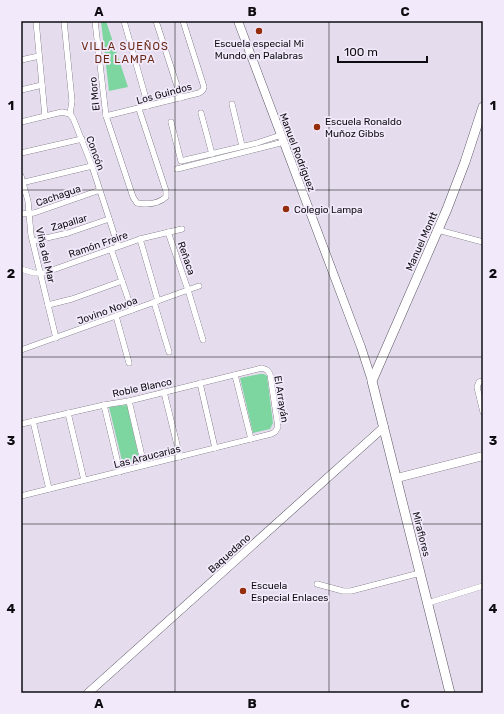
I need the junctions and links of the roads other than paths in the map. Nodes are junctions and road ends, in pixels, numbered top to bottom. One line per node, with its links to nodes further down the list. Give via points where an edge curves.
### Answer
1 (36, 21): 8 (street)
2 (64, 21): 18 (street, via 72,101)
3 (95, 21): 20 (street, El Moro)
4 (124, 21): 14 (street)
5 (156, 21): 12 (street)
6 (183, 21): 12 (street, Los Guindos, via 204,86 199,93)
7 (238, 21): 23 (street, Manuel Rodríguez)
8 (39, 56): 9 (street); 10 (street)
9 (21, 60)
10 (42, 85): 11 (street); 19 (street)
11 (21, 90)
12 (181, 98): 14 (street, Los Guindos)
13 (232, 104): 25 (street)
14 (148, 106): 16 (street, Los Guindos)
15 (483, 107): 36 (main road, Manuel Montt, via 460,176)
16 (139, 109): 20 (street, Los Guindos); 20 (street, El Moro, via 166,191 166,197 161,201 137,203 133,197)
17 (201, 113): 27 (street)
18 (70, 114): 19 (street, via 62,112); 24 (street, Concón)
19 (45, 116): 21 (street)
20 (106, 116)
21 (21, 122)
22 (171, 122): 27 (street, via 181,161)
23 (282, 138): 25 (street); 29 (street); 59 (street, Manuel Rodríguez)
24 (82, 139): 26 (street); 28 (street, Concón)
25 (242, 146): 27 (street)
26 (21, 153)
27 (212, 154)
28 (92, 166): 30 (street); 31 (street, Concón)
29 (177, 169)
30 (22, 180): 32 (street, Viña del Mar)
31 (100, 190): 32 (street, Cachagua); 34 (street, Concón)
32 (29, 213): 33 (street, Cachagua); 39 (street, Viña del Mar)
33 (21, 214)
34 (109, 219): 39 (street, Zapallar); 41 (street, Concón)
35 (182, 229): 37 (street, Ramón Freire)
36 (438, 230): 40 (street); 59 (main road, Manuel Montt)
37 (168, 232): 38 (street, Ramón Freire); 47 (street, Reñaca)
38 (140, 239): 41 (street, Ramón Freire); 48 (street)
39 (33, 241): 44 (street, Viña del Mar)
40 (483, 242)
41 (118, 246): 42 (street, Ramón Freire)
42 (111, 249): 44 (street, Ramón Freire); 45 (street)
43 (21, 269): 44 (street)
44 (40, 273): 49 (street, Viña del Mar)
45 (122, 281): 49 (street); 50 (street)
46 (199, 286): 47 (street, Jovino Novoa)
47 (188, 290): 48 (street, Jovino Novoa); 53 (street, Reñaca)
48 (156, 302): 50 (street, Jovino Novoa); 55 (street)
49 (48, 305): 52 (street, Viña del Mar)
50 (132, 310): 51 (street, Jovino Novoa)
51 (116, 316): 52 (street, Jovino Novoa); 56 (street)
52 (56, 338): 54 (street, Jovino Novoa)
53 (202, 340)
54 (21, 350)
55 (169, 352)
56 (129, 362)
57 (267, 370): 58 (street, Roble Blanco, via 260,369); 70 (street, El Arrayán)
58 (235, 375): 61 (street, Roble Blanco); 71 (street)
59 (372, 381): 69 (main road, Miraflores)
60 (483, 381): 65 (street, via 479,382 478,387)
61 (200, 384): 62 (street, Roble Blanco); 72 (street)
62 (164, 392): 63 (street, Roble Blanco); 74 (street)
63 (128, 401): 64 (street, Roble Blanco); 75 (street)
64 (104, 405): 66 (street, Roble Blanco); 76 (street)
65 (483, 412)
66 (68, 413): 67 (street, Roble Blanco); 78 (street)
67 (33, 421): 68 (street, Roble Blanco); 79 (street)
68 (21, 424)
69 (384, 427): 77 (main road, Miraflores); 85 (street, Baquedano)
70 (277, 431): 71 (street, Las Araucarias)
71 (251, 439): 72 (street, Las Araucarias)
72 (215, 448): 74 (street, Las Araucarias)
73 (483, 456): 77 (street)
74 (180, 457): 75 (street, Las Araucarias)
75 (144, 466): 76 (street, Las Araucarias)
76 (120, 472): 78 (street, Las Araucarias)
77 (397, 478): 81 (main road, Miraflores)
78 (84, 480): 79 (street, Las Araucarias)
79 (49, 489): 80 (street, Las Araucarias)
80 (21, 496)
81 (420, 573): 82 (street, via 351,591); 84 (main road, Miraflores)
82 (317, 584)
83 (483, 586): 84 (street)
84 (428, 603): 86 (main road, Miraflores)
85 (88, 693)
86 (450, 693)

